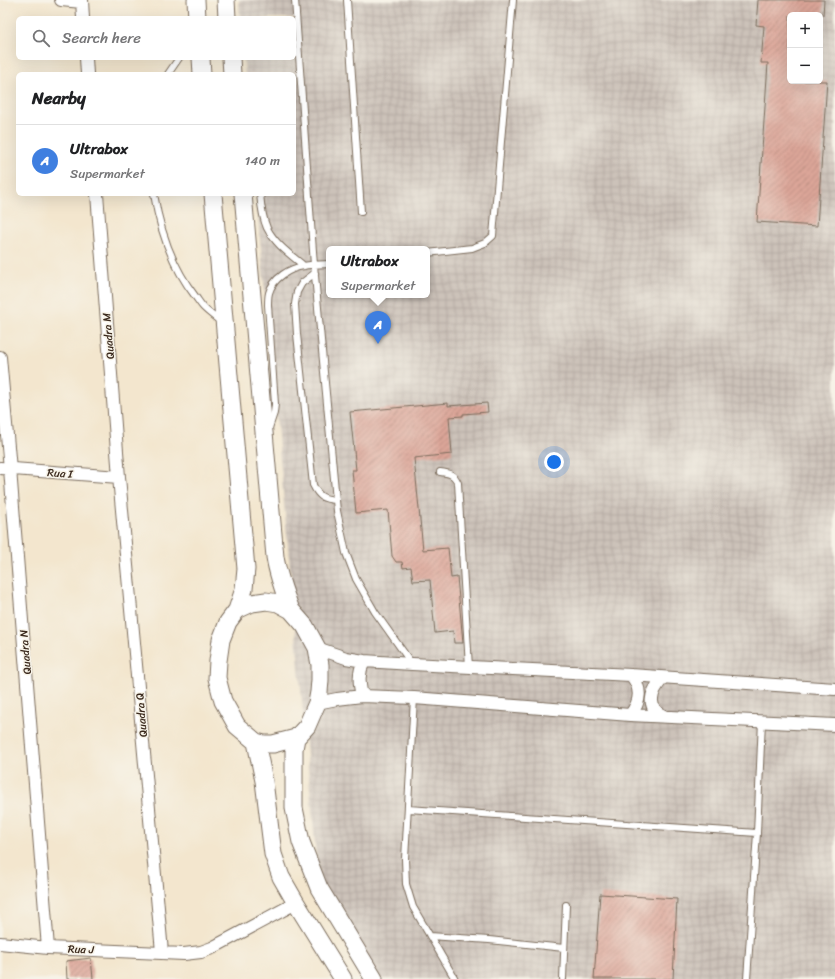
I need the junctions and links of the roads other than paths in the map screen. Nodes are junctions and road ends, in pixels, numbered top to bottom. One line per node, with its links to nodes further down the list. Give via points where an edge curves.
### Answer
1 (61, 0): 7 (street)
2 (196, 0): 9 (main road)
3 (226, 0): 10 (main road)
4 (295, 0): 27 (lane)
5 (347, 0): 24 (lane)
6 (513, 0): 25 (lane, via 493,236 472,248)
7 (82, 1): 8 (street)
8 (83, 16)
9 (197, 16)
10 (228, 16)
11 (86, 60): 15 (street)
12 (178, 60): 16 (lane)
13 (201, 60): 17 (main road)
14 (231, 60): 18 (main road)
15 (87, 72)
16 (169, 72)
17 (202, 72)
18 (232, 72)
19 (97, 196): 35 (street, Quadra M)
20 (154, 196): 30 (lane, via 166,245 177,268 204,308)
21 (213, 196): 30 (main road)
22 (243, 196): 32 (main road)
23 (260, 196): 28 (lane, via 267,228 285,251)
24 (361, 212)
25 (430, 253)
26 (326, 264): 27 (lane)
27 (314, 265): 28 (lane); 29 (lane)
28 (304, 266): 32 (lane, via 282,275 269,292 275,404 272,421)
29 (315, 273): 36 (lane); 36 (lane, via 302,283 297,292 297,334 313,485 321,497)
30 (224, 325): 37 (main road, via 246,569 244,588)
31 (0, 357): 33 (street, Quadra N)
32 (264, 438): 38 (main road, via 277,572)
33 (5, 468): 35 (street, Rua I); 61 (street, Quadra N)
34 (440, 472): 42 (lane, via 456,477 458,483)
35 (119, 477): 63 (street, Quadra Q)
36 (336, 500): 41 (lane, via 346,553 356,578 375,612)
37 (237, 610): 38 (main road, via 252,603 266,601 278,603); 54 (main road, via 228,622 222,640 218,678 223,701 237,726)
38 (290, 610): 39 (main road, via 305,626)
39 (317, 648): 40 (street); 48 (main road, via 320,680)
40 (364, 661): 41 (street); 46 (street, via 359,678)
41 (412, 664): 42 (street)
42 (469, 667): 43 (street)
43 (631, 675): 44 (street); 49 (street, via 637,682 638,698 636,707)
44 (663, 678): 45 (street); 50 (street, via 652,696 652,703 655,710)
45 (835, 689)
46 (362, 696): 47 (street); 48 (street)
47 (414, 698): 49 (street); 55 (lane)
48 (317, 703): 53 (main road, via 307,726)
49 (630, 715): 50 (street)
50 (664, 716): 51 (street)
51 (762, 721): 52 (street); 56 (lane)
52 (835, 725)
53 (296, 738): 54 (main road, via 273,744); 65 (main road, via 294,808 301,842 319,888)
54 (256, 742): 57 (main road, via 264,781 273,854 281,877)
55 (408, 809): 56 (lane); 59 (lane, via 406,884 413,907)
56 (757, 833): 68 (lane)
57 (296, 903): 63 (street, Rua J, via 212,948 184,954); 64 (main road)
58 (566, 905): 62 (lane)
59 (430, 936): 62 (lane); 66 (lane)
60 (0, 943): 61 (street, Rua J)
61 (48, 948): 63 (street, Rua J)
62 (564, 948): 67 (lane)
63 (162, 952)
64 (343, 979)
65 (374, 979)
66 (455, 979)
67 (563, 979)
68 (747, 979)

